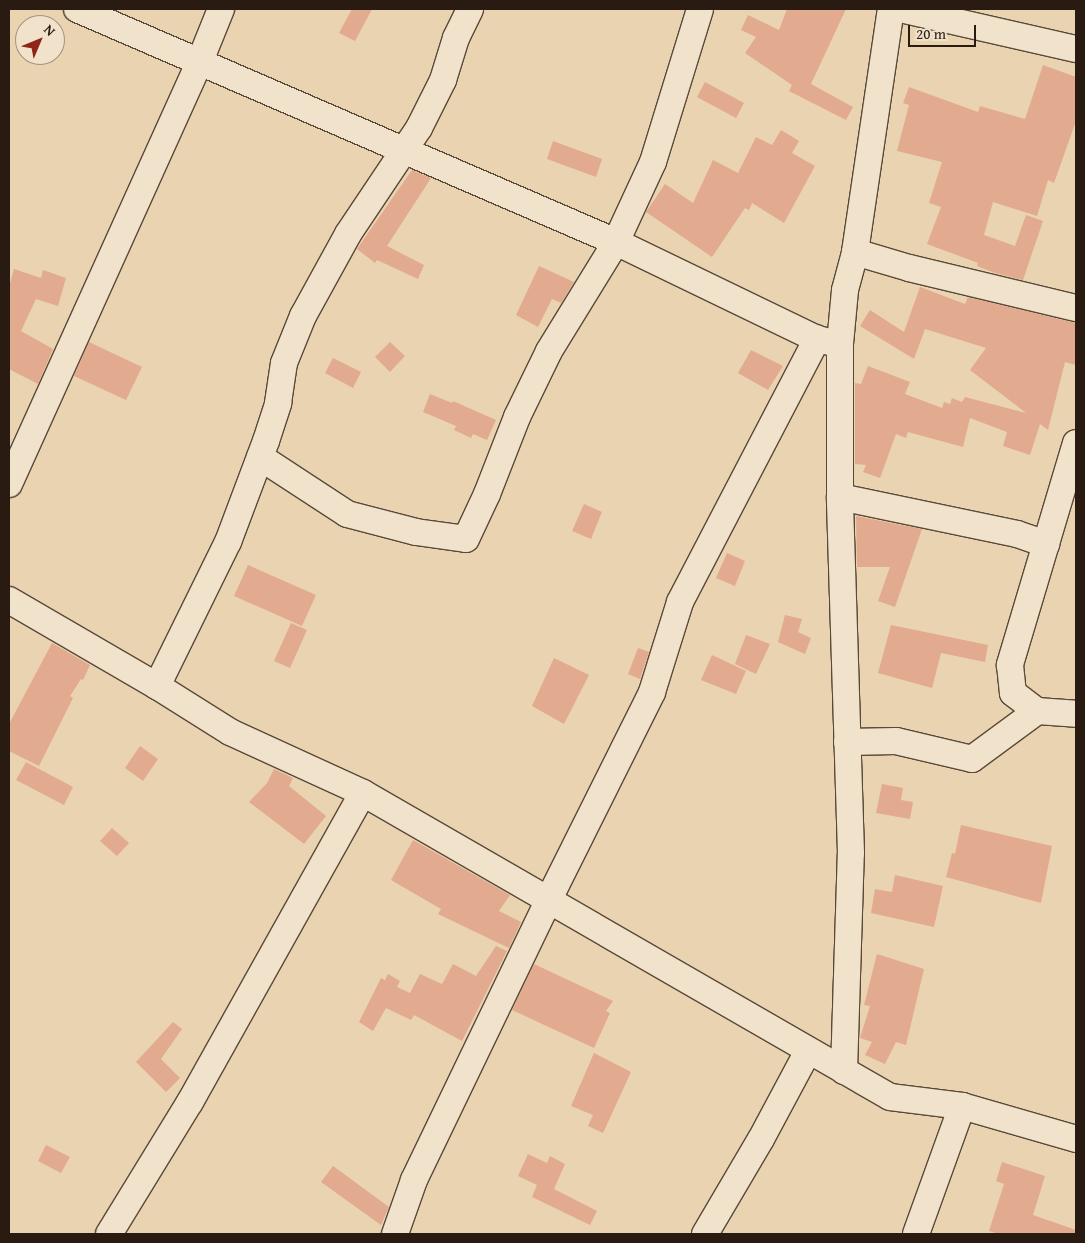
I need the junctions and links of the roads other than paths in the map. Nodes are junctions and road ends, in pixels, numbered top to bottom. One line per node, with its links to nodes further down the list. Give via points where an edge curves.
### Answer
1 (77, 9): 8 (street)
2 (221, 9): 8 (street)
3 (470, 9): 9 (street, via 456,38 443,80 419,128)
4 (700, 9): 10 (street, via 652,162)
5 (891, 9): 11 (street)
6 (900, 9): 7 (street)
7 (1076, 49)
8 (200, 61): 9 (street); 16 (street)
9 (403, 150): 10 (street); 15 (street, via 348,234 303,316 284,363 278,403)
10 (616, 242): 13 (street); 15 (street, via 549,351 517,417 488,494 466,539 416,532 347,514)
11 (855, 252): 12 (street); 13 (street)
12 (1076, 308)
13 (828, 342): 17 (street); 25 (street, via 680,602 652,692)
14 (1076, 443): 18 (street)
15 (260, 457): 20 (street, via 228,542)
16 (9, 484)
17 (840, 497): 18 (street, via 1017,534); 23 (street)
18 (1046, 544): 21 (street, via 1010,665 1013,692)
19 (9, 600): 20 (street)
20 (157, 686): 24 (street, via 230,732)
21 (1037, 711): 22 (street); 23 (street, via 972,759 896,741)
22 (1076, 714)
23 (847, 742): 27 (street, via 851,853)
24 (364, 793): 25 (street); 30 (street, via 190,1102)
25 (548, 901): 26 (street); 31 (street, via 414,1180)
26 (808, 1051): 27 (street); 32 (street, via 761,1140)
27 (844, 1071): 28 (street, via 890,1097)
28 (962, 1106): 29 (street); 33 (street)
29 (1076, 1139)
30 (109, 1234)
31 (395, 1234)
32 (705, 1234)
33 (916, 1234)

